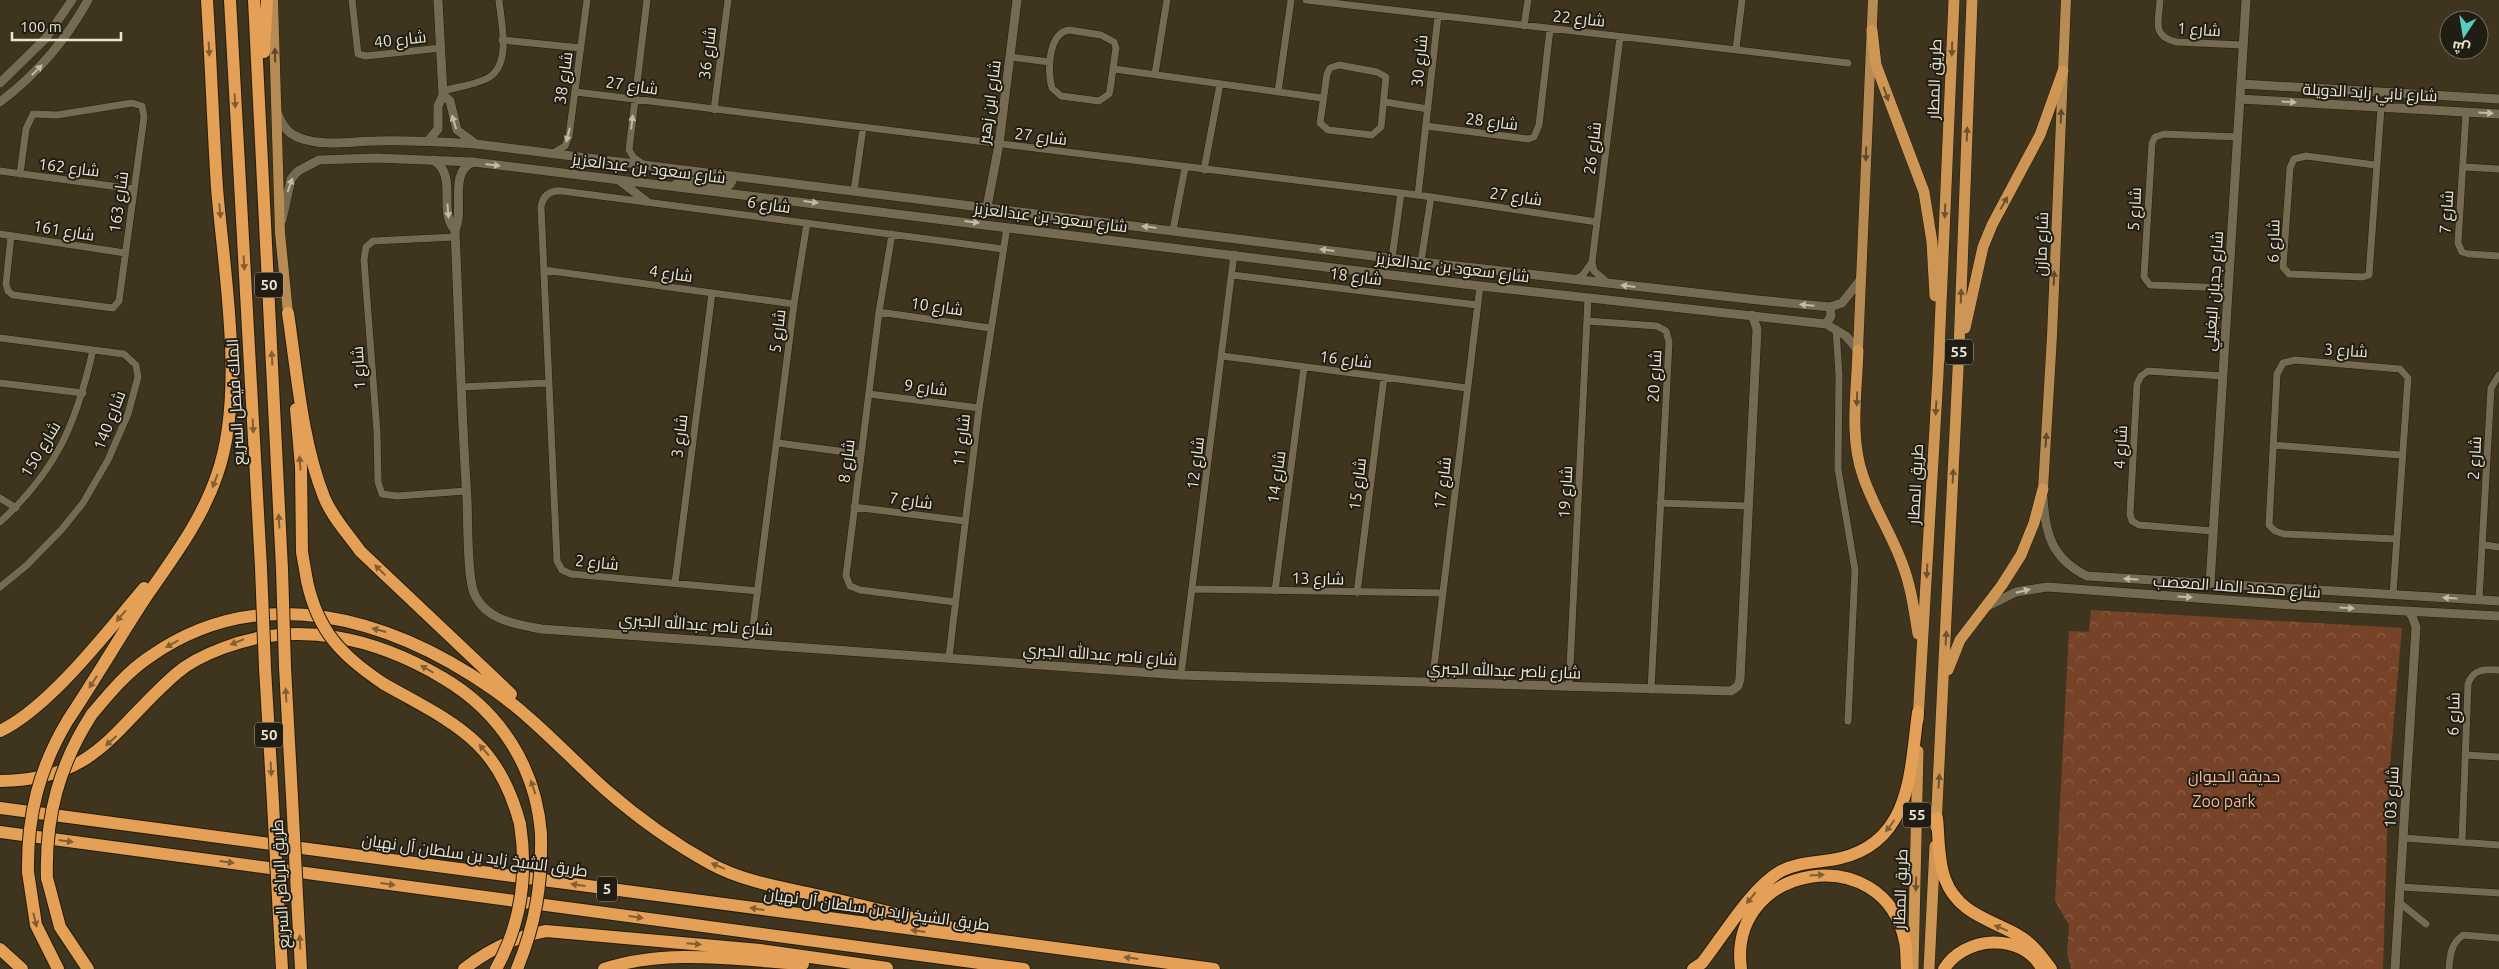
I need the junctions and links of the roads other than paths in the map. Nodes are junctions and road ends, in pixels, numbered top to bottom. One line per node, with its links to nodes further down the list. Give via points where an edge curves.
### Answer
1 (72, 0): 44 (street, via 46,38)
2 (88, 0): 56 (street, one-way to 2, via 54,51)
3 (207, 0): 175 (highway, one-way to 175, via 231,396 218,472 206,504)
4 (222, 0): 40 (highway)
5 (230, 0): 40 (highway, الملك فيصل السريع / 50)
6 (254, 0): 65 (highway, 50)
7 (267, 0): 65 (highway)
8 (273, 0): 63 (main road, one-way to 8)
9 (352, 0): 34 (street, شارع 40, via 358,54 366,56)
10 (438, 0): 34 (street)
11 (500, 0): 32 (street)
12 (587, 0): 35 (street, شارع 38)
13 (647, 0): 55 (street)
14 (728, 0): 62 (street, شارع 36)
15 (1018, 0): 37 (street, شارع ابن زهير)
16 (1167, 0): 43 (street)
17 (1291, 0): 50 (street)
18 (1306, 0): 27 (street, شارع 22)
19 (1528, 0): 28 (street)
20 (1742, 0): 36 (street)
21 (1873, 0): 30 (main road)
22 (1954, 0): 150 (highway, طريق المطار / 55, one-way to 150)
23 (1972, 0): 145 (highway, طريق المطار / 55, one-way to 23)
24 (2066, 0): 42 (main road, شارع مازن)
25 (2160, 0): 33 (street, شارع 1, via 2158,28 2166,40)
26 (2246, 0): 33 (street, شارع جديان البغيلي)
27 (1438, 16): 28 (street, شارع 22); 61 (street, شارع 30)
28 (1524, 26): 29 (street, شارع 22)
29 (1550, 29): 31 (street, شارع 22); 67 (street, شارع 28, via 1539,126 1534,138)
30 (1872, 30): 122 (main road, one-way to 122); 150 (highway, one-way to 150, via 1876,65 1920,179 1927,206 1932,242)
31 (1620, 37): 36 (street, شارع 22); 99 (street, شارع 26)
32 (502, 40): 35 (street); 51 (street, via 500,65 491,76)
33 (2243, 45): 46 (street, شارع جديان البغيلي)
34 (441, 48): 51 (street)
35 (581, 48): 49 (street, شارع 38)
36 (1736, 50): 39 (street, شارع 22)
37 (1010, 56): 38 (street); 73 (street, شارع ابن زهير)
38 (1050, 62): 41 (street, via 1055,39 1069,30 1109,38 1114,42); 41 (street, via 1050,82 1055,93 1099,101 1109,94)
39 (1848, 63)
40 (233, 66): 217 (highway, الملك فيصل السريع / 50, one-way to 217, bridge)
41 (1114, 68): 43 (street)
42 (2063, 71): 145 (highway, one-way to 42, via 1983,247 2040,134); 165 (main road, شارع مازن, one-way to 42)
43 (1155, 74): 45 (street)
44 (0, 83)
45 (1220, 84): 50 (street); 83 (street)
46 (2241, 84): 47 (street, شارع نابي زايد الدويلة); 53 (street, شارع جديان البغيلي)
47 (2309, 88): 48 (street, شارع نابي زايد الدويلة); 58 (street, via 2312,97)
48 (2330, 89): 54 (street, شارع نابي زايد الدويلة); 59 (street, via 2323,98)
49 (576, 92): 55 (street, شارع 27); 74 (street, شارع 38, one-way to 74, via 567,141)
50 (1278, 92): 52 (street)
51 (443, 93): 71 (street, via 438,106 438,129); 72 (street, one-way to 51, via 457,130 450,101)
52 (1322, 98): 57 (street, شارع 30, via 1330,68 1340,65 1383,74); 57 (street, شارع 30, via 1320,123 1323,127 1366,136 1381,127)
53 (2240, 99): 58 (street, شارع نابي زايد الدويلة, one-way to 58); 69 (street, شارع جديان البغيلي)
54 (2499, 99)
55 (634, 100): 62 (street, شارع 27); 78 (street, one-way to 55, via 629,150)
56 (0, 102)
57 (1385, 102): 61 (street, شارع 30)
58 (2308, 104): 59 (street, شارع نابي زايد الدويلة)
59 (2328, 104): 60 (street, شارع نابي زايد الدويلة)
60 (2381, 108): 64 (street, شارع نابي زايد الدويلة); 79 (street, شارع 6)
61 (1428, 109): 67 (street, شارع 30)
62 (714, 110): 68 (street, شارع 27)
63 (277, 111): 70 (street, شارع سعود بن عبدالعزيز, via 281,124 302,139 320,142); 103 (main road)
64 (2466, 112): 66 (street, شارع نابي زايد الدويلة, one-way to 66); 80 (street, شارع 7)
65 (261, 114): 239 (highway, طريق الرياض السريع / 50, one-way to 65, bridge)
66 (2499, 114)
67 (1426, 126): 94 (street, شارع 30)
68 (863, 128): 73 (street, شارع 27); 91 (street)
69 (2238, 137): 125 (street, شارع جديان البغيلي); 125 (street, شارع 5, via 2164,134 2155,137 2151,153 2146,282 2150,285)
70 (376, 141): 71 (street, شارع سعود بن عبدالعزيز); 75 (street, via 370,148)
71 (428, 141): 72 (street, شارع سعود بن عبدالعزيز)
72 (476, 144): 74 (street, شارع سعود بن عبدالعزيز)
73 (999, 144): 81 (street, شارع 27); 98 (street, شارع ابن زهير)
74 (553, 153): 78 (street, شارع سعود بن عبدالعزيز)
75 (376, 158): 76 (street, شارع سعود بن عبدالعزيز); 103 (street, شارع سعود بن عبدالعزيز, one-way to 75, via 291,180 298,171 319,160)
76 (433, 160): 77 (street, شارع سعود بن عبدالعزيز); 105 (street, شارع ناصر عبدالله الجبري, one-way to 105, via 445,174 449,222)
77 (474, 162): 88 (street, شارع سعود بن عبدالعزيز, one-way to 88); 105 (street, شارع ناصر عبدالله الجبري, via 460,174)
78 (643, 164): 86 (street, شارع سعود بن عبدالعزيز)
79 (2375, 165): 79 (street, شارع 6, via 2369,275 2289,274 2284,267 2290,168 2294,159 2306,156)
80 (2464, 167): 82 (street); 113 (street, شارع 7, via 2458,243 2462,252)
81 (1185, 168): 83 (street, شارع 27); 102 (street)
82 (2499, 169)
83 (1204, 170): 92 (street, شارع 27)
84 (0, 171): 85 (street, شارع 162)
85 (20, 174): 90 (street, شارع 162); 90 (street, شارع 163, via 26,129 33,114 57,115 132,103 142,106 144,117)
86 (734, 176): 87 (street, شارع سعود بن عبدالعزيز); 89 (street, via 728,186 687,181)
87 (749, 178): 91 (street, شارع سعود بن عبدالعزيز); 93 (street, via 743,186)
88 (616, 179): 89 (street, شارع سعود بن عبدالعزيز); 96 (street)
89 (674, 186): 93 (street, شارع سعود بن عبدالعزيز)
90 (134, 189): 109 (street, شارع 163)
91 (854, 191): 98 (street, شارع سعود بن عبدالعزيز)
92 (1401, 193): 94 (street, شارع 27); 114 (street)
93 (746, 195): 101 (street, شارع سعود بن عبدالعزيز, one-way to 101)
94 (1418, 195): 95 (street, شارع 27)
95 (1431, 197): 99 (street, شارع 27); 115 (street)
96 (646, 201): 97 (street, شارع 6, via 555,191 546,195); 100 (street, شارع 6)
97 (541, 207): 118 (street, شارع 2)
98 (987, 207): 102 (street, شارع سعود بن عبدالعزيز, one-way to 98)
99 (1597, 222): 116 (street, شارع 26)
100 (807, 223): 106 (street, شارع 6); 130 (street, شارع 5)
101 (1006, 227): 108 (street, شارع 11); 111 (street, شارع سعود بن عبدالعزيز)
102 (1173, 230): 110 (street, شارع سعود بن عبدالعزيز, one-way to 102)
103 (280, 233): 136 (main road)
104 (0, 234): 107 (street, شارع 161)
105 (455, 234): 156 (street, شارع ناصر عبدالله الجبري); 166 (street, شارع 1, via 373,241 366,247 364,260 378,482 382,494 397,496)
106 (892, 234): 108 (street, شارع 6); 135 (street, شارع 8)
107 (11, 236): 109 (street, شارع 161); 109 (street, شارع 163, via 6,284 13,295 113,308 119,301)
108 (1003, 249): 142 (street, شارع 11)
109 (125, 253)
110 (1351, 253): 112 (street, شارع سعود بن عبدالعزيز); 117 (street, via 1354,262)
111 (1234, 254): 117 (street, شارع سعود بن عبدالعزيز); 120 (street, شارع 12)
112 (1371, 256): 114 (street, شارع سعود بن عبدالعزيز); 119 (street, via 1364,261)
113 (2499, 256)
114 (1392, 258): 115 (street, شارع سعود بن عبدالعزيز)
115 (1421, 262): 121 (street, شارع سعود بن عبدالعزيز)
116 (1592, 262): 121 (street, via 1582,276); 123 (street, via 1594,270)
117 (1348, 269): 119 (street, شارع سعود بن عبدالعزيز)
118 (544, 270): 128 (street, شارع 4); 155 (street, شارع 2)
119 (1365, 271): 124 (street, شارع سعود بن عبدالعزيز)
120 (1232, 275): 131 (street, شارع 18); 148 (street, شارع 12)
121 (1574, 279): 123 (street, شارع سعود بن عبدالعزيز)
122 (1860, 279): 134 (street, via 1842,303); 147 (main road)
123 (1608, 284): 126 (street, شارع سعود بن عبدالعزيز, one-way to 123)
124 (1480, 286): 129 (street, شارع سعود بن عبدالعزيز); 131 (street, شارع 17)
125 (2228, 288): 152 (street, شارع جديان البغيلي)
126 (1660, 290): 127 (street, شارع سعود بن عبدالعزيز); 132 (street, via 1664,298)
127 (1681, 292): 133 (street, via 1675,298); 134 (street, شارع سعود بن عبدالعزيز, one-way to 127)
128 (712, 293): 130 (street, شارع 4); 180 (street, شارع 3)
129 (1588, 298): 132 (street, شارع سعود بن عبدالعزيز); 139 (street, شارع 19)
130 (794, 304): 161 (street, شارع 5)
131 (1477, 304): 157 (street, شارع 17)
132 (1660, 305): 133 (street, شارع سعود بن عبدالعزيز)
133 (1678, 307): 137 (street, شارع سعود بن عبدالعزيز)
134 (1830, 307): 140 (street, via 1831,316)
135 (879, 312): 142 (street, شارع 10); 159 (street, شارع 8)
136 (288, 313): 220 (highway, one-way to 136, via 432,622 360,551 341,526 325,499 311,453); 241 (highway, one-way to 136, bridge, via 510,941 520,903 524,863 520,824 509,786 483,748 461,728 358,666 338,647 317,617 302,552 301,468)
137 (1752, 316): 138 (street, شارع سعود بن عبدالعزيز); 141 (street, شارع ناصر عبدالله الجبري)
138 (1764, 317): 140 (street, شارع سعود بن عبدالعزيز); 141 (street)
139 (1587, 321): 168 (street, شارع 20, via 1657,326 1666,331 1669,342); 208 (street, شارع 19)
140 (1826, 324): 143 (street, شارع سعود بن عبدالعزيز)
141 (1757, 326): 169 (street, شارع ناصر عبدالله الجبري)
142 (990, 328): 160 (street, شارع 11)
143 (1836, 329): 147 (street, شارع سعود بن عبدالعزيز); 212 (street, via 1838,469 1856,570)
144 (0, 338): 146 (street, شارع 140)
145 (1959, 349): 210 (highway, طريق المطار / 55, one-way to 145)
146 (93, 350): 158 (street, شارع 150); 182 (street, شارع 140, via 128,356 138,369 122,429 101,475 73,516 39,554)
147 (1858, 350): 204 (highway, one-way to 204, via 1856,442 1862,475 1902,563 1912,594)
148 (1222, 356): 149 (street, شارع 16); 184 (street, شارع 12)
149 (1304, 367): 153 (street, شارع 16); 188 (street, شارع 14)
150 (1938, 375): 204 (highway, طريق المطار / 55, one-way to 204)
151 (2499, 375): 177 (street, شارع 2, via 2492,388)
152 (2223, 376): 174 (street, شارع جديان البغيلي); 174 (street, شارع 4, via 2148,371 2137,384 2132,521 2139,525)
153 (1384, 377): 157 (street, شارع 16); 189 (street, شارع 15)
154 (0, 383): 158 (street)
155 (548, 383): 156 (street); 180 (street, شارع 2, via 560,567 571,574)
156 (461, 387): 166 (street, شارع ناصر عبدالله الجبري)
157 (1467, 388): 190 (street, شارع 17)
158 (83, 394): 171 (street, شارع 150, via 67,437 41,478)
159 (869, 394): 160 (street, شارع 9); 163 (street, شارع 8)
160 (979, 408): 173 (street, شارع 11)
161 (778, 442): 163 (street); 187 (street, شارع 5)
162 (2274, 445): 164 (street); 164 (street, شارع 3, via 2277,374 2283,363 2295,360 2373,366 2400,369 2408,378); 176 (street, شارع 3, via 2269,525 2275,531)
163 (861, 454): 170 (street, شارع 8)
164 (2401, 455): 176 (street, شارع 3)
165 (2043, 489): 179 (street, شارع محمد الملا المعصب, via 2044,522 2056,552 2071,567); 198 (highway, via 2021,555)
166 (466, 491): 202 (street, شارع ناصر عبدالله الجبري, via 473,590 484,607 508,623 542,629)
167 (0, 498): 171 (street)
168 (1660, 503): 169 (street); 209 (street, شارع 20)
169 (1747, 506): 209 (street, شارع ناصر عبدالله الجبري, via 1738,686 1732,691)
170 (854, 507): 173 (street, شارع 7); 194 (street, شارع 8, via 846,576 850,586)
171 (16, 508): 172 (street, شارع 150)
172 (0, 522)
173 (965, 522): 194 (street, شارع 11)
174 (2213, 531): 181 (street, شارع جديان البغيلي)
175 (187, 539): 213 (highway, one-way to 213, via 45,698 22,718); 236 (highway, one-way to 236, bridge, via 68,720 51,751 35,793 28,836 28,872 36,924)
176 (2396, 540): 191 (street, شارع 3)
177 (2484, 545): 178 (street); 192 (street, شارع 2)
178 (2499, 547)
179 (2087, 576): 181 (street, شارع محمد الملا المعصب, one-way to 179); 186 (street, via 2079,580)
180 (675, 582): 187 (street, شارع 2)
181 (2210, 584): 183 (street, شارع محمد الملا المعصب)
182 (0, 587)
183 (2297, 588): 185 (street, شارع محمد الملا المعصب); 195 (street, via 2299,598)
184 (1192, 589): 188 (street, شارع 13); 206 (street, شارع 12)
185 (2319, 589): 191 (street, شارع محمد الملا المعصب); 196 (street, via 2312,597)
186 (2080, 590): 195 (street, شارع محمد الملا المعصب, one-way to 195); 198 (street, شارع محمد الملا المعصب, one-way to 186, via 1996,601 2034,588)
187 (758, 591): 202 (street, شارع 5)
188 (1275, 591): 189 (street, شارع 13)
189 (1357, 593): 190 (street, شارع 13)
190 (1443, 593): 207 (street, شارع 17)
191 (2393, 594): 192 (street, شارع محمد الملا المعصب, one-way to 191)
192 (2479, 600): 193 (street, شارع محمد الملا المعصب)
193 (2499, 601)
194 (955, 602): 203 (street, شارع 11)
195 (2293, 605): 196 (street, شارع محمد الملا المعصب)
196 (2315, 606): 197 (street, شارع محمد الملا المعصب, one-way to 197)
197 (2408, 611): 199 (street, شارع محمد الملا المعصب); 201 (street, شارع 103)
198 (1980, 612): 210 (highway, via 1957,648 1948,671)
199 (2426, 612): 200 (street, شارع محمد الملا المعصب); 201 (street, شارع 103)
200 (2499, 616)
201 (2416, 628): 222 (street, شارع 103)
202 (751, 642): 203 (street, شارع ناصر عبدالله الجبري)
203 (949, 657): 206 (street, شارع ناصر عبدالله الجبري)
204 (1921, 661): 211 (highway, طريق المطار / 55)
205 (2499, 670): 214 (street, شارع 6, via 2487,669 2471,674)
206 (1181, 674): 207 (street, شارع ناصر عبدالله الجبري)
207 (1432, 683): 208 (street, شارع ناصر عبدالله الجبري)
208 (1570, 687): 209 (street, شارع ناصر عبدالله الجبري)
209 (1651, 690)
210 (1943, 704): 219 (highway, طريق المطار / 55, one-way to 210)
211 (1918, 712): 246 (highway, one-way to 246, via 1907,792 1901,809 1884,834 1853,855 1798,864 1771,878 1752,895); 249 (highway, طريق المطار / 55, one-way to 249)
212 (1848, 721)
213 (0, 731)
214 (2465, 755): 215 (street, شارع 6); 223 (street, شارع 6)
215 (2499, 757)
216 (0, 781): 242 (highway, one-way to 216, bridge, via 537,906 542,870 535,793 524,764 514,745 473,698 426,667 378,646 305,634 274,633 246,638 202,656 178,672 97,753 51,775)
217 (273, 803): 238 (highway, طريق الرياض السريع / 50, bridge)
218 (0, 808): 230 (highway, طريق الشيخ زايد بن سلطان آل نهيان / 5, one-way to 218)
219 (1936, 818): 250 (highway, طريق المطار / 55); 253 (highway, one-way to 219, via 2030,944 1973,914 1950,892 1941,867)
220 (643, 821): 230 (highway, one-way to 220, via 752,880 713,865); 237 (highway, one-way to 237, bridge, via 495,691 426,648 391,633 327,618 295,613 234,618 204,628 148,658 126,676 92,714 67,757 56,788 48,828 46,878 60,927)
221 (0, 832): 244 (highway, 5, one-way to 244)
222 (2404, 838): 223 (street); 225 (street, شارع 103)
223 (2462, 841): 224 (street)
224 (2499, 845)
225 (2401, 887): 226 (street); 227 (street, شارع 103)
226 (2499, 893)
227 (2400, 903): 228 (street); 254 (street, شارع 103)
228 (2426, 924)
229 (2499, 938): 255 (street, via 2463,935 2454,942)
230 (1019, 944): 245 (highway, طريق الشيخ زايد بن سلطان آل نهيان / 5, one-way to 230)
231 (0, 949): 235 (highway)
232 (0, 958): 234 (highway)
233 (892, 968): 240 (highway, one-way to 233, via 496,947 520,936 546,931 760,950); 243 (highway, via 683,957 644,960)
234 (11, 969)
235 (22, 969)
236 (58, 969)
237 (88, 969)
238 (282, 969)
239 (301, 969)
240 (464, 969)
241 (496, 969)
242 (517, 969)
243 (604, 969)
244 (1024, 969)
245 (1214, 969)
246 (1693, 969)
247 (1741, 969): 248 (highway, one-way to 248, via 1739,952 1748,920 1776,888 1816,874 1861,883 1886,903 1905,942)
248 (1907, 969)
249 (1912, 969)
250 (1929, 969)
251 (1944, 969): 252 (highway, via 1959,952 1981,942 2018,947)
252 (2042, 969)
253 (2051, 969)
254 (2395, 969)
255 (2449, 969)

